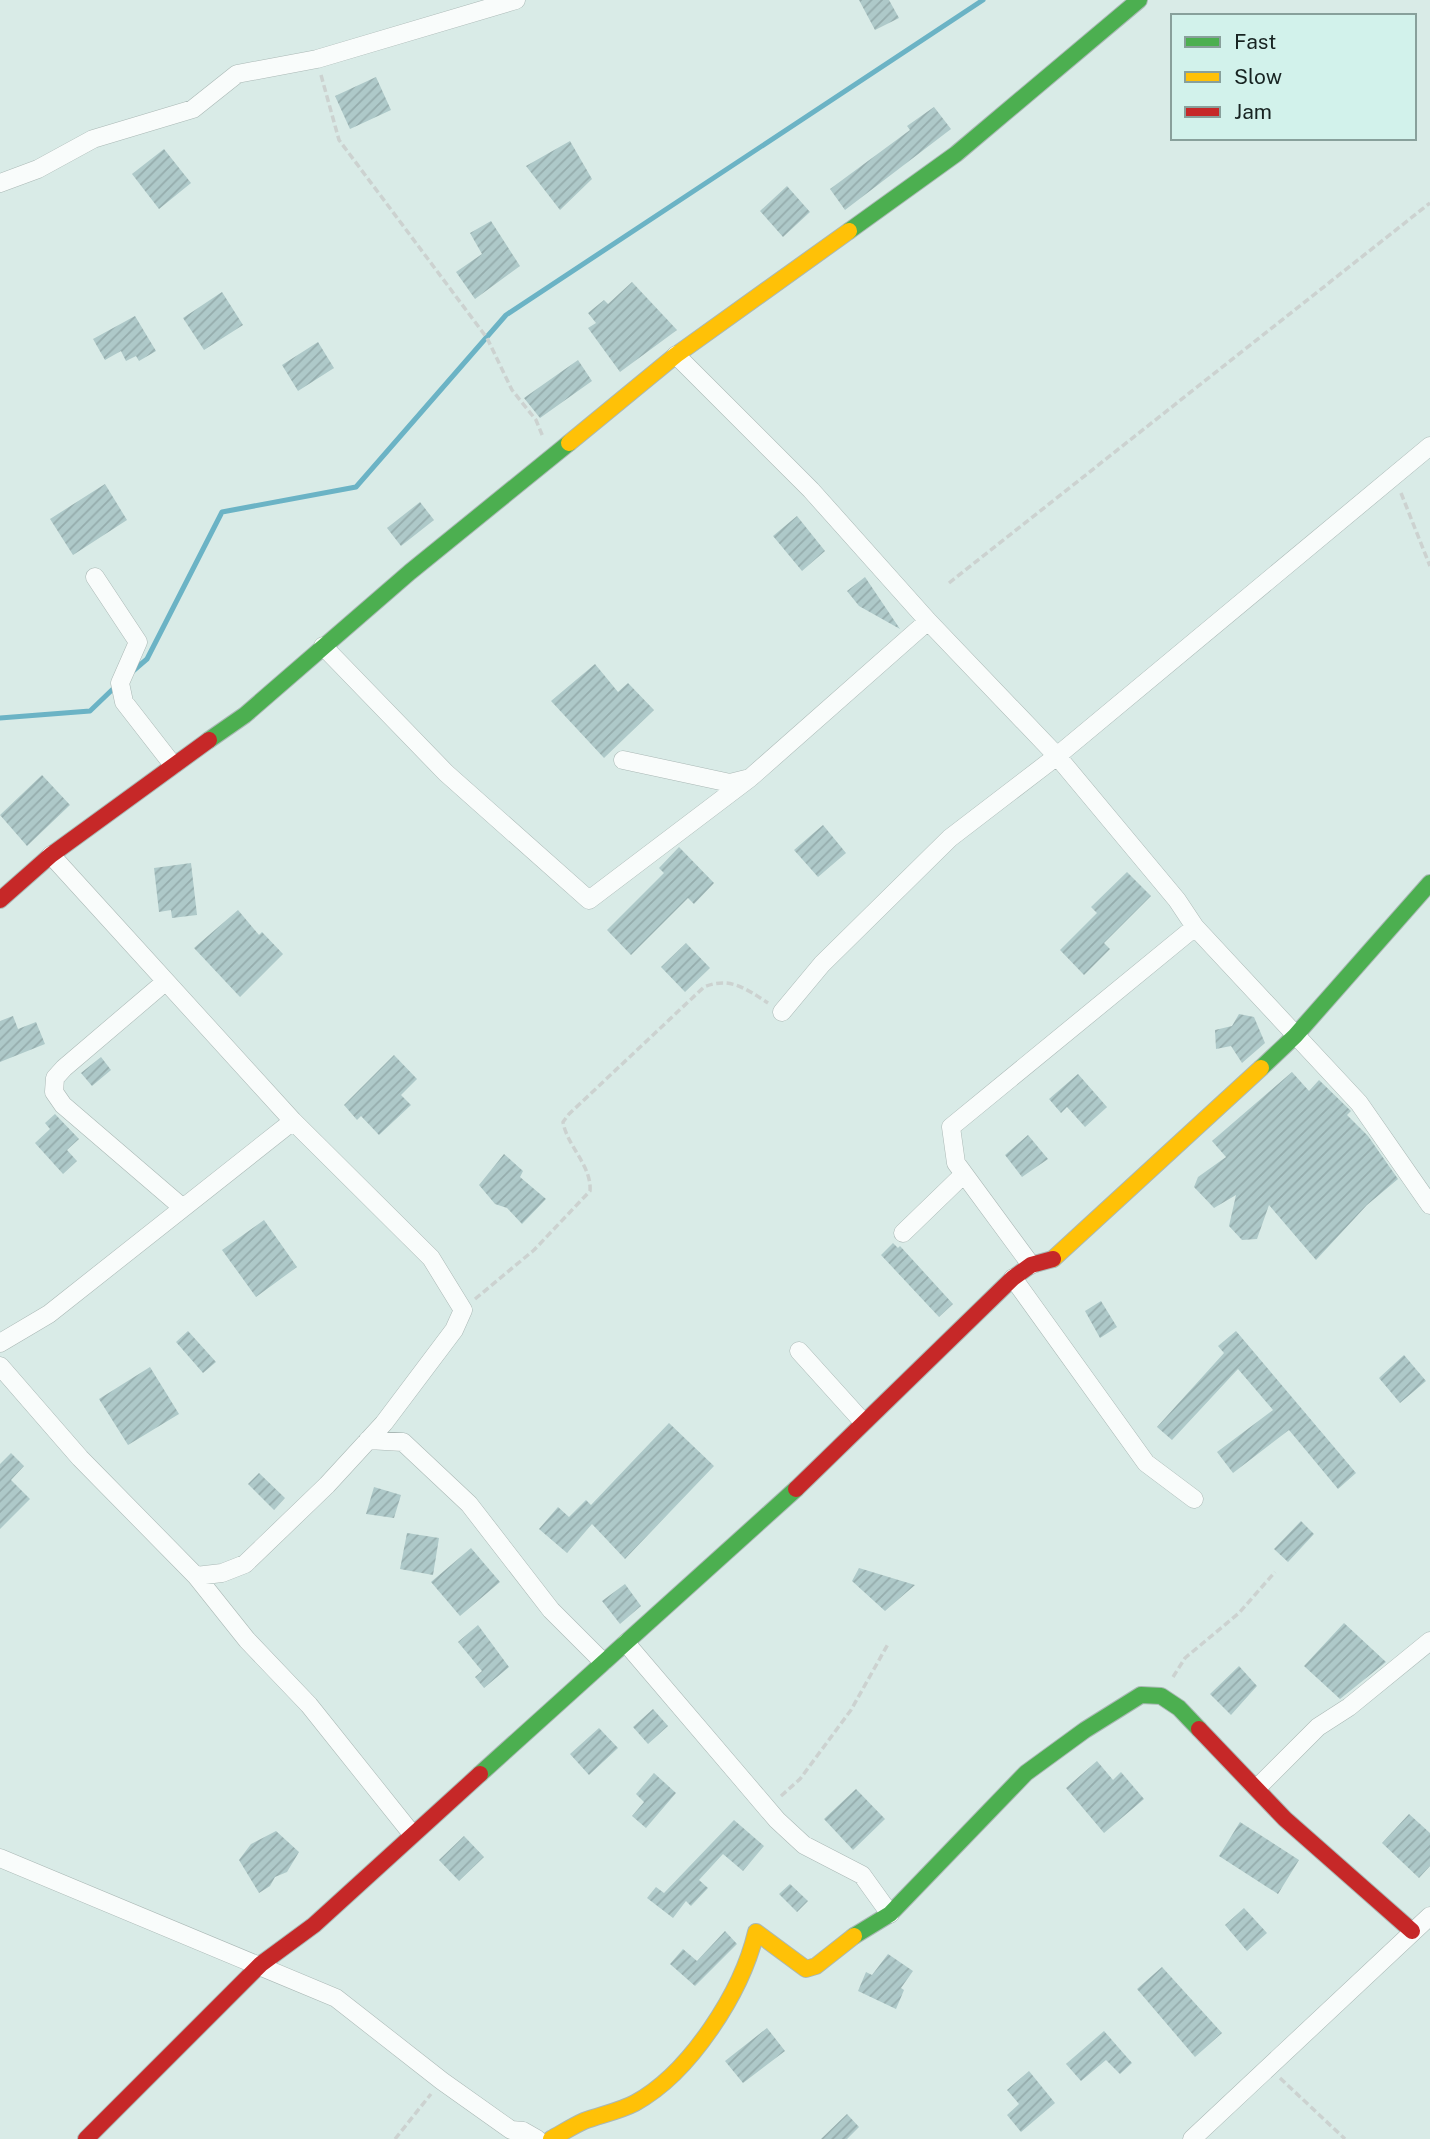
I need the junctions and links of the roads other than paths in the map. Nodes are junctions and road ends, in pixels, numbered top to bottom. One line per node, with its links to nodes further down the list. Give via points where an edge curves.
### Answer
1 (516, 0): 3 (street, via 317,59 237,74 193,109 93,139 38,169)
2 (1139, 0): 4 (street, via 956,154)
3 (0, 183)
4 (676, 355): 7 (street, via 811,490); 8 (street)
5 (1430, 446): 9 (street)
6 (95, 577): 11 (street, via 138,642 120,683 124,702)
7 (928, 621): 9 (street); 12 (street)
8 (323, 646): 11 (street, via 245,715); 12 (street, via 446,773 589,900)
9 (1057, 756): 16 (street); 18 (street, via 950,838 822,964)
10 (623, 760): 12 (street, via 730,783)
11 (173, 765): 13 (street)
12 (750, 778)
13 (51, 855): 15 (street); 17 (street)
14 (1430, 883): 19 (street)
15 (0, 900)
16 (1195, 927): 19 (street); 21 (street, via 951,1127 956,1163)
17 (165, 982): 20 (street); 23 (street, via 64,1068 55,1078 54,1092 63,1105)
18 (782, 1012)
19 (1295, 1036): 22 (street, via 1359,1103); 25 (street, via 1104,1215 1053,1259)
20 (293, 1121): 23 (street); 30 (street, via 431,1258 463,1310 454,1330)
21 (964, 1174): 24 (street); 25 (street)
22 (1430, 1205)
23 (183, 1208): 27 (street, via 49,1314)
24 (904, 1233)
25 (1031, 1265): 26 (street)
26 (1013, 1278): 31 (street); 34 (street, via 1146,1463)
27 (0, 1343)
28 (799, 1351): 31 (street)
29 (0, 1366): 35 (street, via 80,1458)
30 (396, 1406): 32 (street); 33 (street)
31 (863, 1422): 37 (street, via 772,1513)
32 (368, 1440): 33 (street); 35 (street, via 245,1564)
33 (403, 1442): 38 (street, via 469,1504 536,1592)
34 (1194, 1499)
35 (196, 1576): 40 (street, via 247,1640 309,1705)
36 (1430, 1641): 39 (street, via 1318,1727)
37 (626, 1643): 38 (street); 42 (street, via 777,1820 804,1845 862,1875)
38 (603, 1662): 40 (street)
39 (1257, 1788): 42 (street, via 1179,1708 1161,1696 1142,1695 1027,1773); 44 (street, via 1285,1819)
40 (412, 1834): 45 (street, via 314,1925)
41 (0, 1858): 45 (street)
42 (890, 1914): 48 (street, via 806,1969 756,1932 751,1954 712,2031 669,2075 635,2103)
43 (1430, 1916): 44 (street)
44 (1412, 1931): 49 (street)
45 (261, 1964): 46 (street); 47 (street, via 336,1998 511,2130)
46 (91, 2137)
47 (537, 2139)
48 (551, 2139)
49 (1192, 2139)

